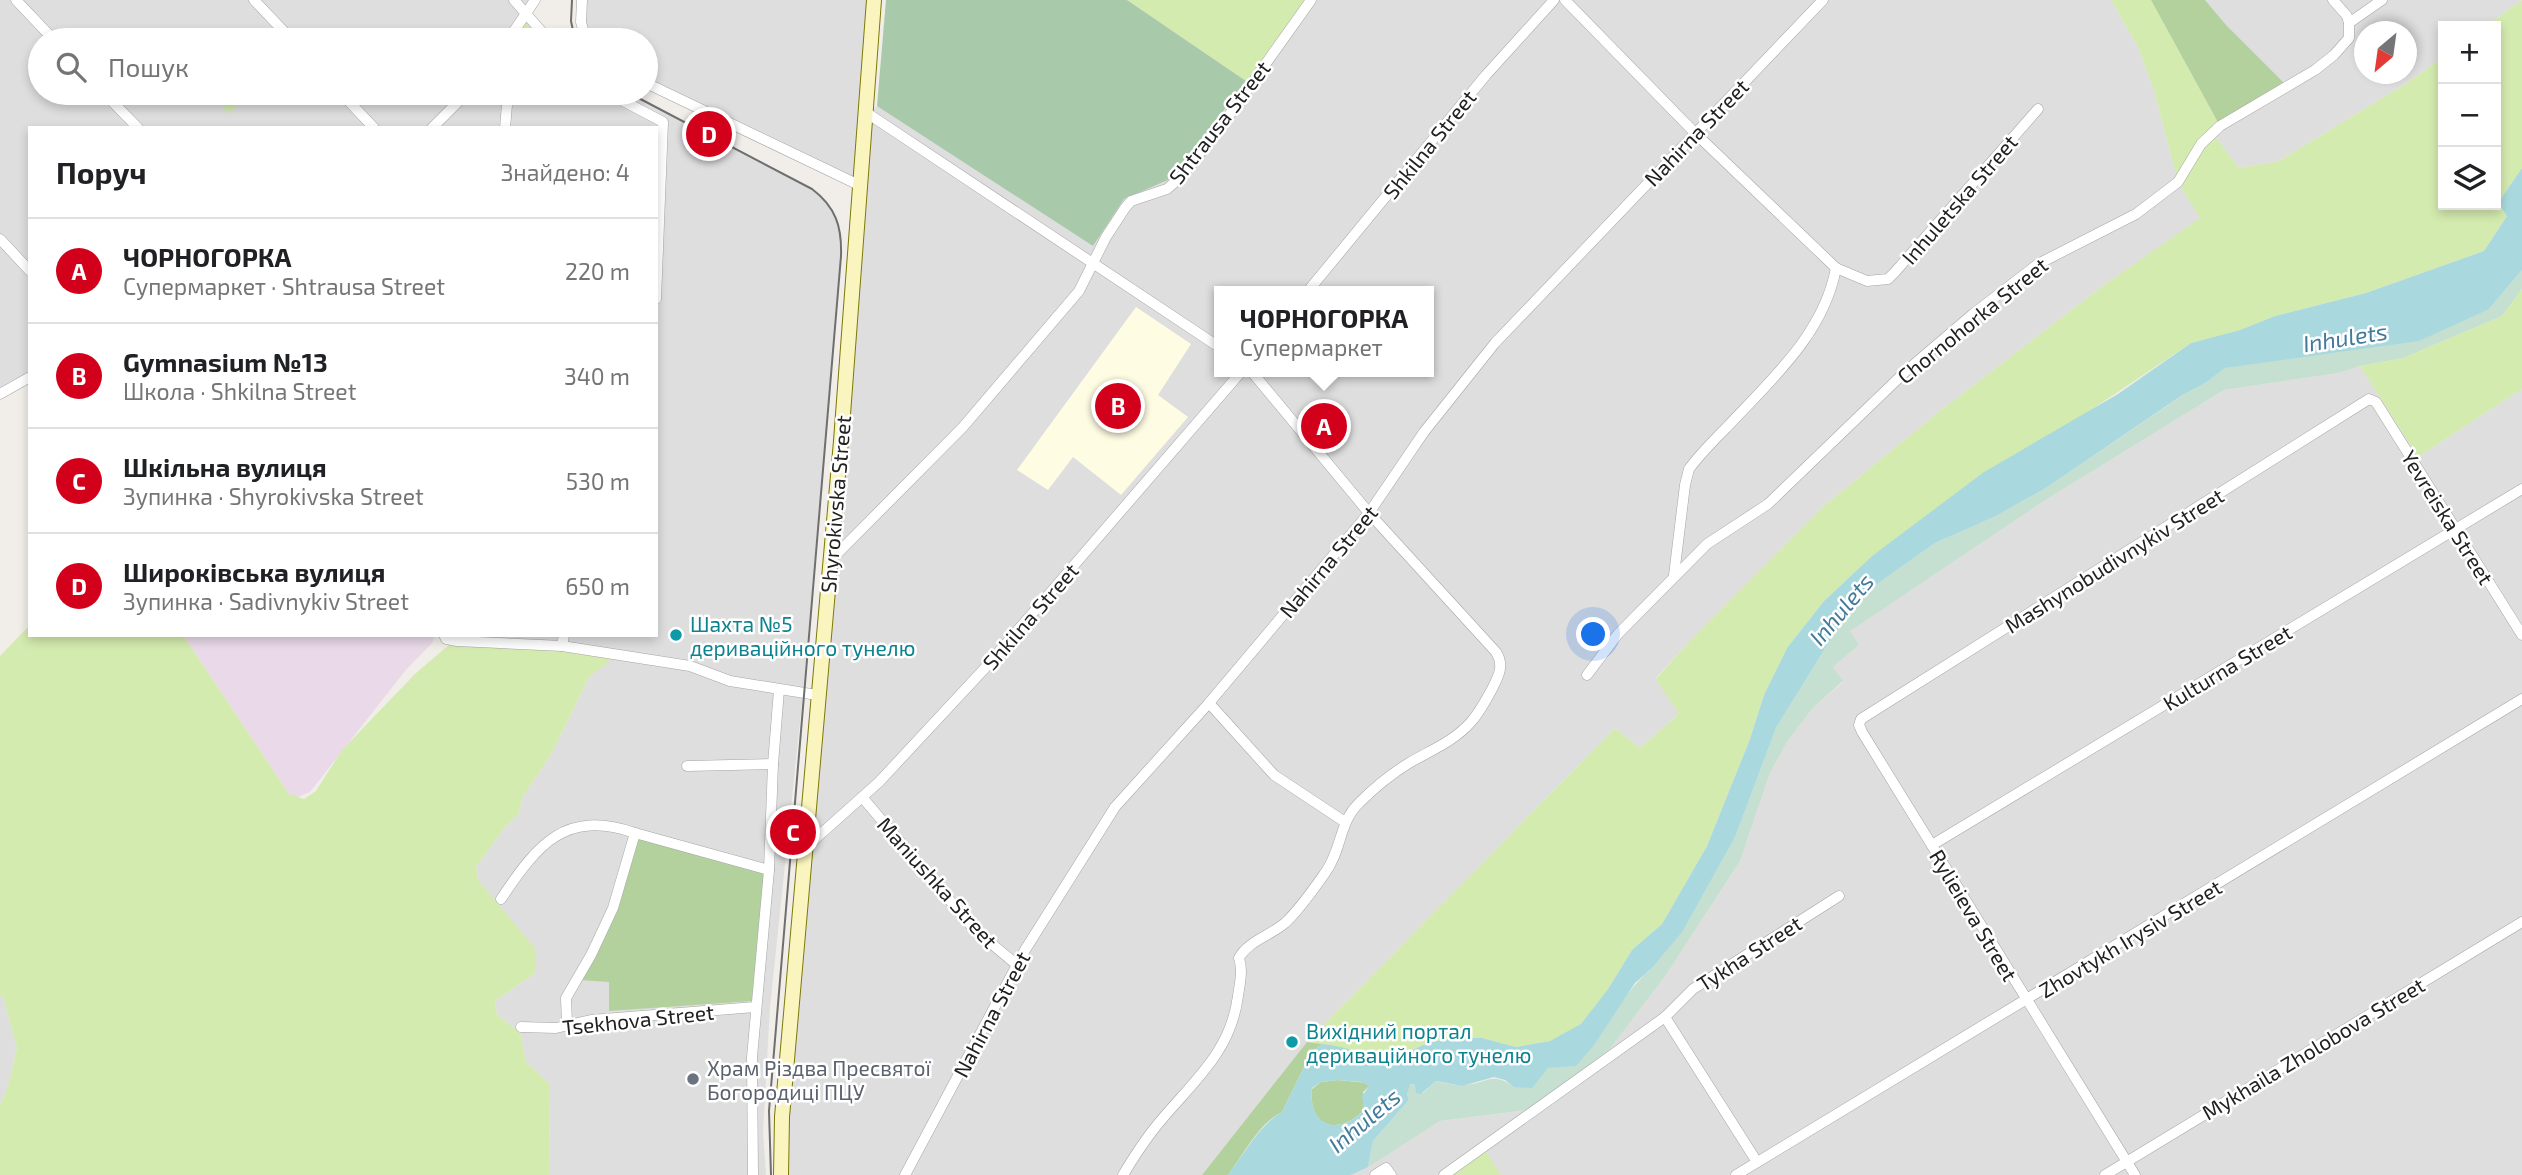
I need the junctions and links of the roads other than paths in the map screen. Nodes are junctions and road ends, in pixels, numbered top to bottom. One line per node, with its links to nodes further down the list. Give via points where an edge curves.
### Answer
1 (16, 0): 15 (street)
2 (254, 0): 16 (street)
3 (514, 0): 13 (street)
4 (535, 0): 13 (street)
5 (582, 0): 19 (street)
6 (874, 0): 27 (main road, Shyrokivska Street)
7 (1311, 0): 36 (street, Shtrausa Street, via 1182,176 1167,189 1131,201)
8 (1554, 0): 39 (street, Shkilna Street)
9 (1565, 0): 32 (street)
10 (1822, 0): 32 (street, Nahirna Street)
11 (2333, 0): 14 (street)
12 (2382, 0): 14 (street)
13 (526, 13): 17 (street); 18 (street)
14 (2349, 23): 50 (street, Chornohorka Street, via 2349,38 2334,55 2220,126 2201,144 2178,182 2136,214 2038,264 1973,314 1905,372 1768,504 1707,544)
15 (43, 28)
16 (281, 28)
17 (516, 28)
18 (539, 28)
19 (583, 28)
20 (658, 89): 33 (street)
21 (116, 105): 28 (street)
22 (352, 105): 29 (street)
23 (455, 105): 30 (street)
24 (507, 105): 31 (street)
25 (632, 105): 35 (street, via 663,121)
26 (2038, 109): 37 (street, Inhuletska Street, via 1888,279 1867,281)
27 (867, 113): 33 (main road, Shyrokivska Street); 36 (street)
28 (136, 126)
29 (372, 126)
30 (434, 126)
31 (505, 126)
32 (1695, 133): 37 (street); 47 (street, Nahirna Street, via 1490,348 1424,432)
33 (860, 186): 49 (main road, Shyrokivska Street)
34 (0, 239): 38 (street)
35 (658, 248)
36 (1094, 264): 40 (street); 49 (street, Shtrausa Street, via 1079,291 963,427)
37 (1836, 268): 50 (street, via 1824,306 1805,339 1689,469)
38 (28, 269)
39 (1312, 286)
40 (1214, 344)
41 (1237, 377): 62 (street, Shkilna Street, via 986,667)
42 (1256, 377): 47 (street)
43 (28, 378): 44 (street)
44 (0, 394)
45 (2373, 399): 48 (street, Yevreiska Street); 59 (street, Mashynobudivnykiv Street, via 1861,719)
46 (2522, 489): 48 (street, Kulturna Street)
47 (1369, 513): 58 (street, Nahirna Street); 63 (street, via 1501,660 1498,677 1471,722 1444,746 1390,776 1357,804)
48 (2455, 529): 51 (street, Yevreiska Street); 65 (street, Kulturna Street)
49 (830, 561): 56 (main road, Shyrokivska Street)
50 (1674, 575): 54 (street, Chornohorka Street, via 1618,634)
51 (2522, 635)
52 (444, 637): 53 (street, via 457,642)
53 (563, 641): 55 (street, via 690,666 730,681)
54 (1587, 675)
55 (779, 690): 56 (street); 60 (street)
56 (817, 695): 66 (main road, Shyrokivska Street)
57 (2522, 699): 72 (street, Zhovtykh Irysiv Street)
58 (1209, 703): 63 (street, via 1274,775); 71 (street, Nahirna Street, via 1115,807)
59 (1859, 725): 65 (street, Rylieieva Street)
60 (773, 764): 61 (street); 67 (street)
61 (687, 766)
62 (862, 797): 66 (street, Shkilna Street); 71 (street, Maniushka Street, via 974,929)
63 (1345, 822): 82 (street, via 1335,860 1306,899 1286,922 1243,950 1237,1009 1227,1036 1210,1066 1161,1120)
64 (635, 833): 67 (street); 69 (street, via 595,824 562,832 536,852); 75 (street, via 613,908 566,998)
65 (1931, 845): 72 (street, Rylieieva Street)
66 (805, 848): 80 (main road, Shyrokivska Street)
67 (769, 870): 73 (street)
68 (1839, 896): 74 (street, Tykha Street, via 1693,989)
69 (501, 899)
70 (2522, 922): 77 (street, Mykhaila Zholobova Street)
71 (1017, 965): 81 (street, Nahirna Street)
72 (2026, 1001): 77 (street, Rylieieva Street); 78 (street, Zhovtykh Irysiv Street)
73 (755, 1007): 75 (street, Tsekhova Street); 79 (street)
74 (1665, 1017): 78 (street); 85 (street, Tykha Street)
75 (567, 1023): 76 (street, Tsekhova Street, via 556,1028)
76 (520, 1027)
77 (2127, 1161): 87 (street, Mykhaila Zholobova Street); 88 (street, Rylieieva Street)
78 (1757, 1162): 86 (street, Zhovtykh Irysiv Street)
79 (753, 1175)
80 (781, 1175)
81 (905, 1175)
82 (1123, 1175)
83 (1375, 1175): 84 (street, via 1386,1168)
84 (1391, 1175)
85 (1444, 1175)
86 (1736, 1175)
87 (2105, 1175)
88 (2135, 1175)

